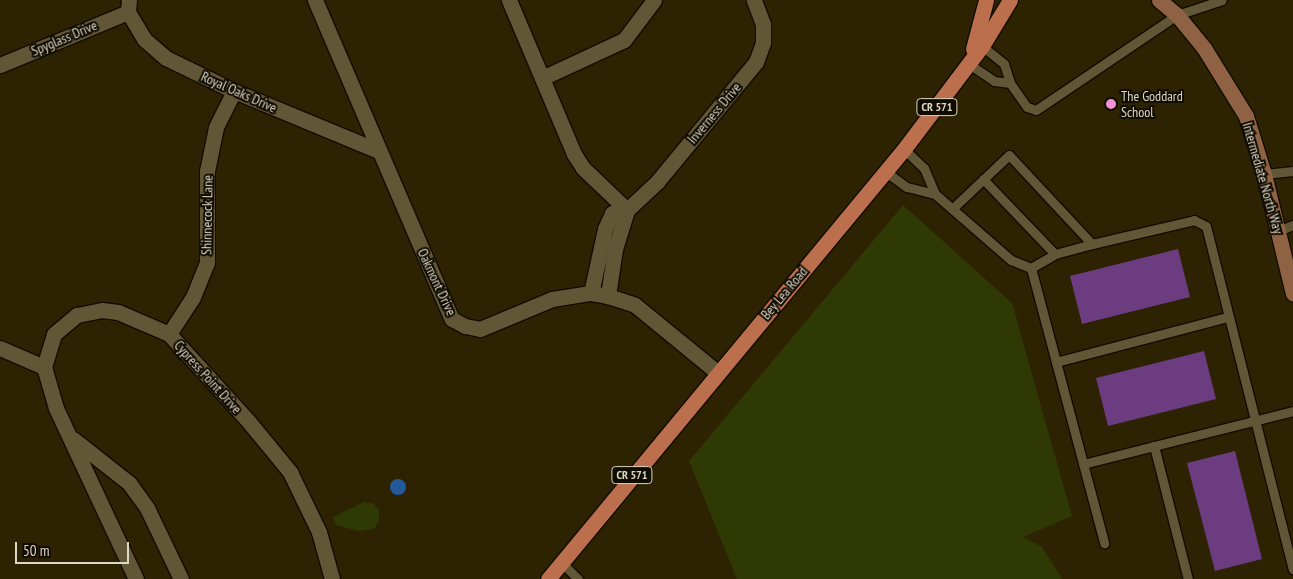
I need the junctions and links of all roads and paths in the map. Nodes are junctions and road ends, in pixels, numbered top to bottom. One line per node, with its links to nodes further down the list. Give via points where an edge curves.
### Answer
1 (315, 0): 18 (street, Oakmont Drive)
2 (509, 0): 14 (street)
3 (654, 0): 14 (street, via 624,40)
4 (754, 0): 25 (street, Inverness Drive, via 763,24 763,43 756,62 657,182)
5 (986, 0): 12 (main road)
6 (1010, 0): 11 (main road, Bey Lea Road / CR 571)
7 (1160, 0): 10 (street, Intermediate North Way)
8 (1222, 0): 10 (lane)
9 (128, 6): 13 (street, Spyglass Drive); 16 (street, Royal Oaks Drive, via 144,39 166,58)
10 (1177, 15): 15 (lane, via 1036,110 1027,107); 21 (street, Intermediate North Way, via 1204,48 1246,116)
11 (982, 46): 12 (main road, Bey Lea Road / CR 571); 15 (lane, via 1004,64)
12 (969, 64): 15 (lane, via 994,81); 17 (main road, Bey Lea Road / CR 571)
13 (0, 65)
14 (542, 78): 25 (street, via 583,168)
15 (1010, 83)
16 (234, 92): 18 (street, Royal Oaks Drive); 35 (street, Shinnecock Lane, via 216,128 207,171 206,263 193,297)
17 (904, 149): 20 (main road, Bey Lea Road / CR 571); 23 (lane, via 924,168)
18 (379, 151): 31 (street, Oakmont Drive, via 452,319 480,329 552,299)
19 (1293, 171): 21 (lane)
20 (886, 172): 23 (lane, via 906,187); 39 (main road, Bey Lea Road / CR 571)
21 (1264, 174): 27 (street, Intermediate North Way)
22 (983, 180): 24 (lane); 28 (lane, via 1009,155); 29 (lane)
23 (935, 194): 24 (lane)
24 (953, 208): 30 (lane, via 1011,260)
25 (627, 210): 31 (street, Inverness Drive, via 612,213 605,229); 33 (street, Inverness Drive, via 615,249)
26 (1293, 225): 27 (lane)
27 (1278, 230): 32 (street, Intermediate North Way)
28 (1092, 244): 29 (lane); 34 (lane, via 1194,220 1206,226)
29 (1055, 254): 30 (lane)
30 (1031, 268): 37 (lane)
31 (591, 293): 33 (street, Oakmont Drive)
32 (1293, 294)
33 (608, 296): 39 (street, Oakmont Drive, via 635,306)
34 (1228, 317): 37 (lane); 41 (lane)
35 (169, 334): 38 (street, Cypress Point Drive, via 118,312 102,310 77,316 54,334); 50 (street, Cypress Point Drive, via 290,472 319,532)
36 (0, 348): 38 (street)
37 (1056, 362): 44 (lane)
38 (44, 367): 42 (street, via 46,382)
39 (717, 372): 46 (main road, Bey Lea Road / CR 571)
40 (1293, 411): 41 (lane)
41 (1256, 421): 43 (lane); 47 (lane)
42 (71, 438): 48 (street); 49 (street, via 130,482 147,508)
43 (1154, 446): 44 (lane); 53 (lane)
44 (1083, 464): 45 (lane)
45 (1104, 543)
46 (561, 562): 51 (main road, Bey Lea Road / CR 571); 52 (lane)
47 (1293, 569)
48 (136, 579)
49 (181, 579)
50 (332, 579)
51 (548, 579)
52 (578, 579)
53 (1188, 579)

